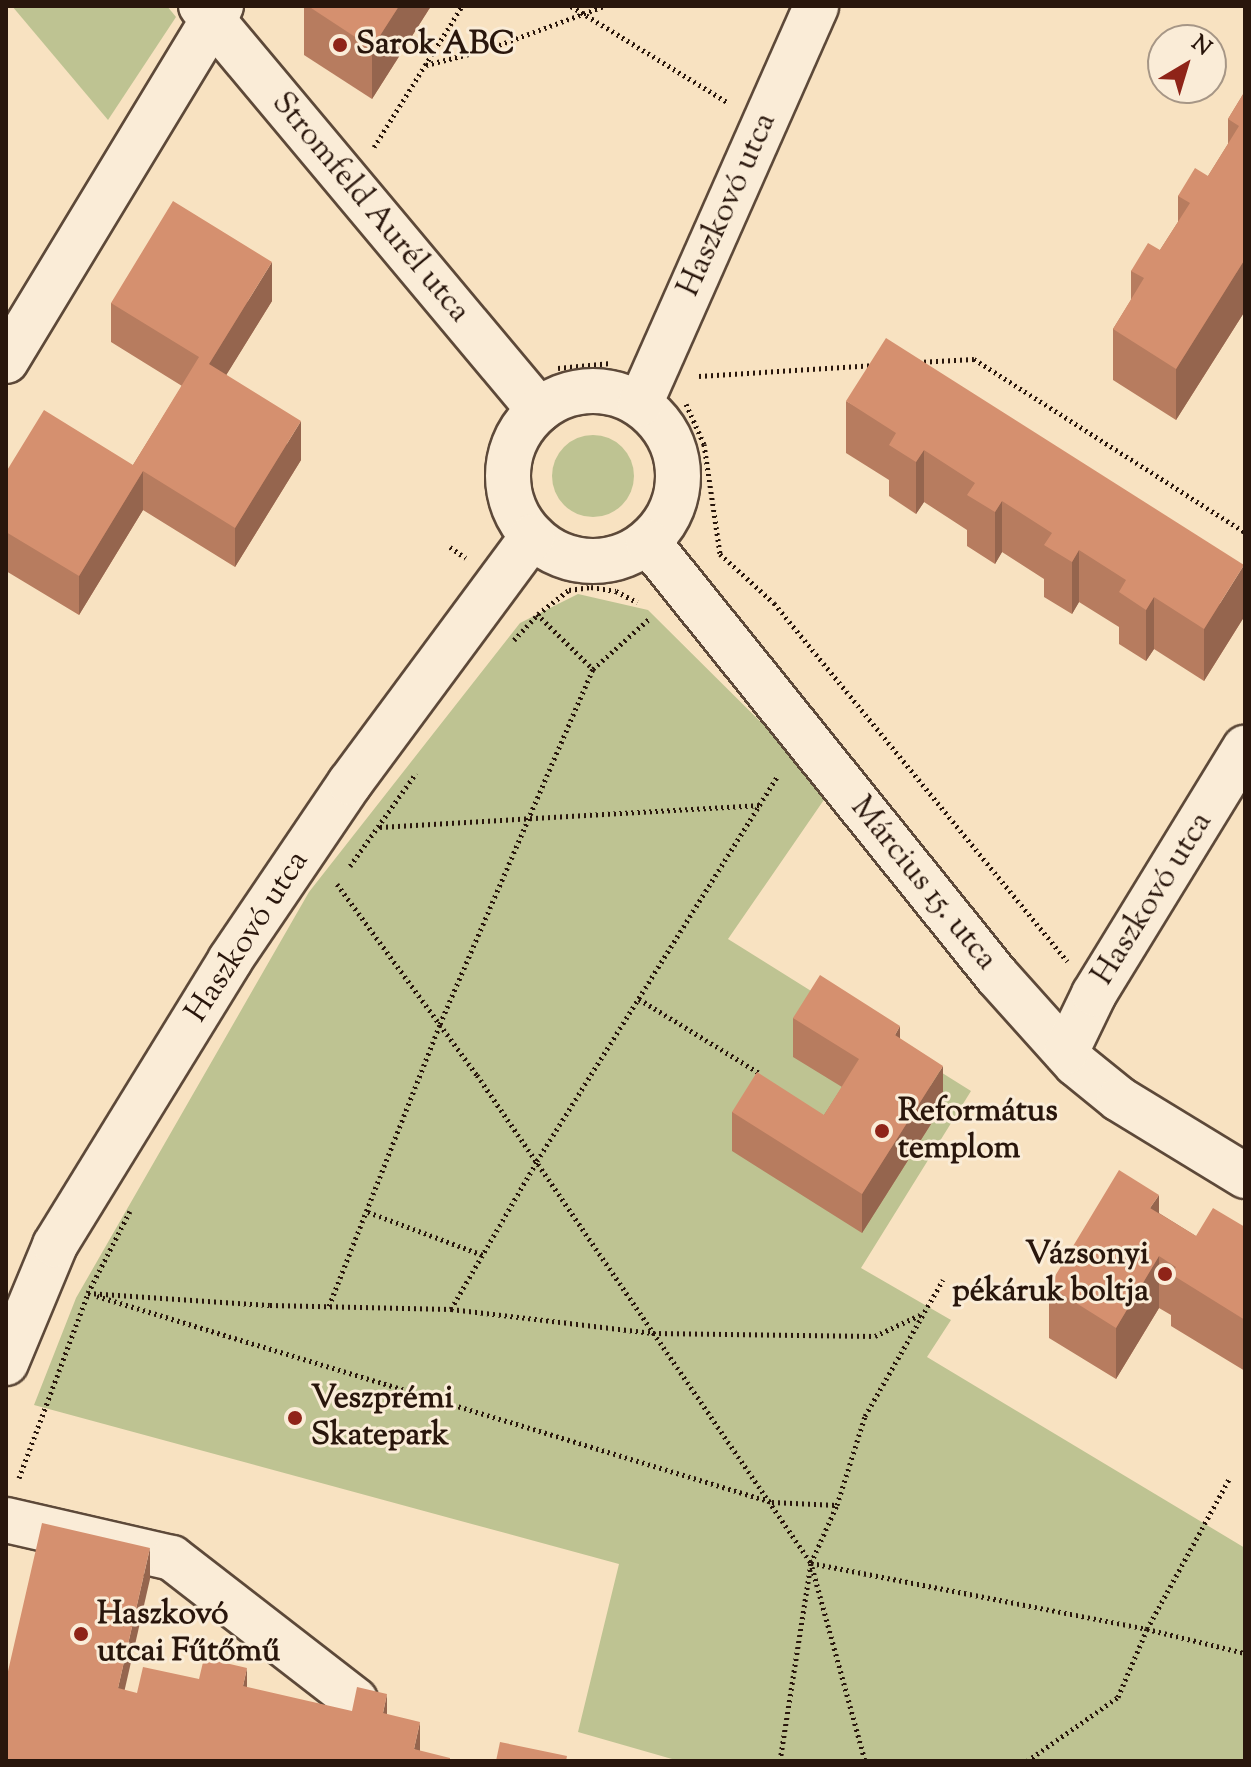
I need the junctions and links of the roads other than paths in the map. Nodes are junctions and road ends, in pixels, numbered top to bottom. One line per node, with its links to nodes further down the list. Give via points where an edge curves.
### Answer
1 (816, 6): 4 (street, Haszkovó utca)
2 (212, 11): 3 (street); 5 (street, Stromfeld Aurél utca)
3 (6, 361)
4 (633, 385): 5 (street, via 618,394); 7 (street, via 666,430 677,456 679,485 666,521)
5 (544, 390): 6 (street, via 515,441 508,465 515,509)
6 (533, 536): 7 (street, via 552,551 597,561 624,556); 11 (street, Haszkovó utca, via 350,783 230,960 55,1245)
7 (648, 542): 9 (street, Március 15. utca, via 997,976)
8 (1245, 748): 9 (street, Haszkovó utca, via 1094,994)
9 (1066, 1052): 10 (street, Március 15. utca, via 1119,1099)
10 (1245, 1176)
11 (7, 1353)
12 (12, 1500): 13 (street, via 172,1558)
13 (355, 1700)

